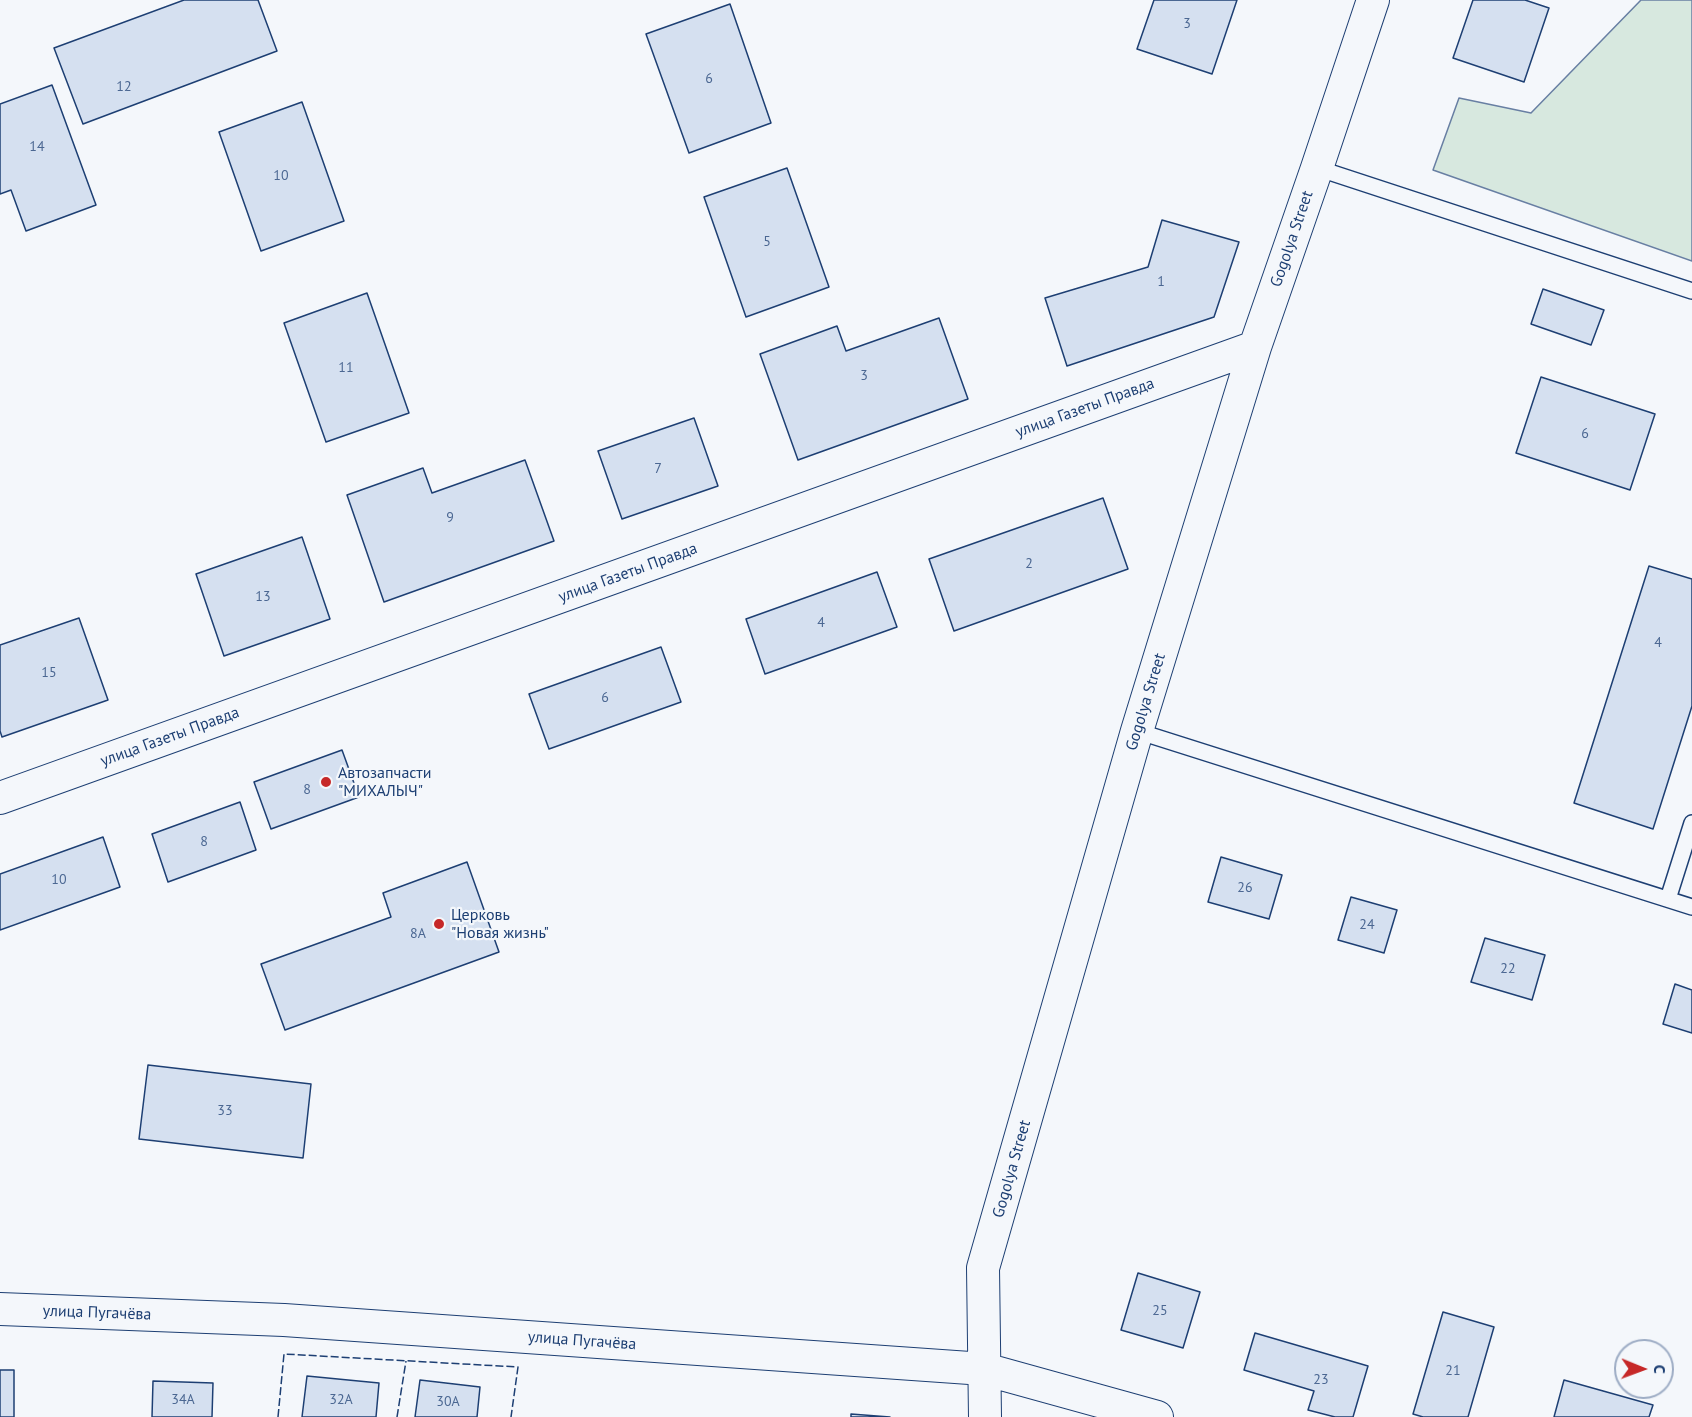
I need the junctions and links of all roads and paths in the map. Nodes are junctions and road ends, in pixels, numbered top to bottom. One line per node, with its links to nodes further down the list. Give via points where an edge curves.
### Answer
1 (1373, 0): 2 (street, Gogolya Street)
2 (1317, 168): 3 (lane); 4 (street, Gogolya Street)
3 (1692, 291)
4 (1255, 347): 5 (street, Gogolya Street); 6 (street, улица Газеты Правда)
5 (1137, 731): 8 (lane); 11 (street, Gogolya Street, via 983,1268)
6 (0, 798)
7 (1692, 823): 8 (lane)
8 (1668, 899): 9 (lane)
9 (1692, 907)
10 (0, 1309): 11 (street, улица Пугачёва, via 284,1320)
11 (984, 1369): 12 (street, Gogolya Street); 13 (street, улица Пугачёва)
12 (985, 1417)
13 (1157, 1417)

